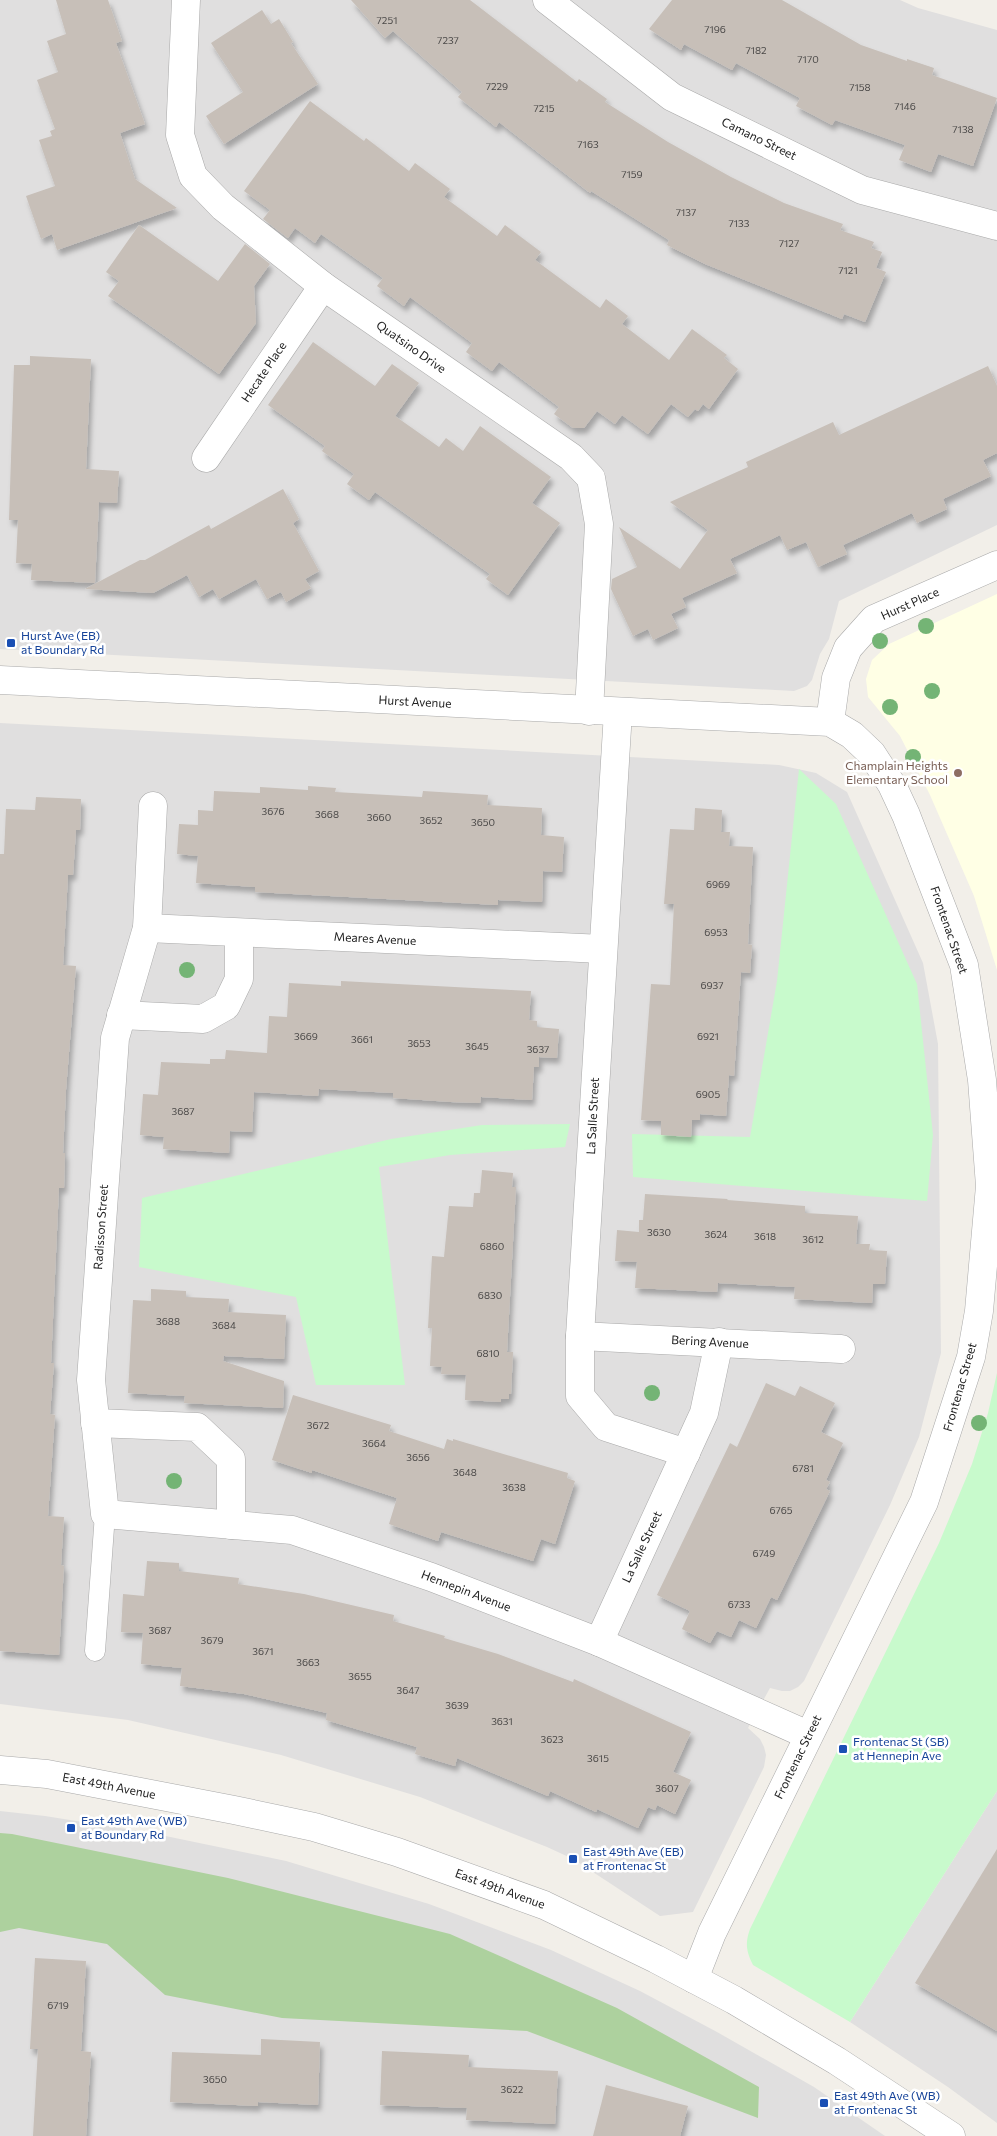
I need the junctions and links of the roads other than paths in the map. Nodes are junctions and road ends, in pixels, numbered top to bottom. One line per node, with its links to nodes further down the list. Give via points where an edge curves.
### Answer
1 (186, 0): 4 (street, Quatsino Drive, via 180,135 193,176 223,207)
2 (547, 0): 3 (street, Camano Street, via 672,97 862,190)
3 (997, 226)
4 (323, 286): 5 (street, Hecate Place); 8 (street, Quatsino Drive, via 571,457 591,478 599,524)
5 (206, 458)
6 (997, 566): 10 (street, Hurst Place, via 874,619 848,648 836,678)
7 (0, 680): 8 (street, Hurst Avenue)
8 (589, 711): 9 (street, Hurst Avenue)
9 (618, 712): 10 (street, Hurst Avenue); 14 (street, La Salle Street)
10 (830, 722): 25 (street, Frontenac Street, via 852,735 872,754 892,785 964,965 982,1080 990,1186 971,1357 942,1449 924,1502)
11 (153, 806): 12 (street, Radisson Street)
12 (147, 928): 13 (street, Meares Avenue); 15 (street, Radisson Street)
13 (239, 933): 14 (street, Meares Avenue); 15 (street, via 239,979 226,1006 203,1019)
14 (603, 949): 16 (street, La Salle Street)
15 (121, 1015): 19 (street, Radisson Street, via 115,1038 91,1380)
16 (580, 1336): 17 (street, Bering Avenue); 20 (street, La Salle Street, via 580,1396 606,1427)
17 (719, 1342): 18 (street, Bering Avenue); 20 (street, La Salle Street, via 704,1413)
18 (840, 1349)
19 (95, 1423): 21 (street, Radisson Street); 22 (street, via 197,1427 231,1460)
20 (686, 1453): 23 (street, La Salle Street)
21 (105, 1514): 22 (street, Hennepin Avenue); 24 (lane, Radisson Street)
22 (231, 1525): 23 (street, Hennepin Avenue, via 292,1530 431,1577)
23 (599, 1642): 25 (street, Hennepin Avenue)
24 (95, 1651)
25 (808, 1736): 27 (street, Frontenac Street, via 712,1933)
26 (0, 1770): 27 (street, East 49th Avenue, via 47,1774 234,1810 314,1827 398,1852 544,1905)
27 (694, 1979): 28 (street, East 49th Avenue, via 838,2061)
28 (951, 2136)

